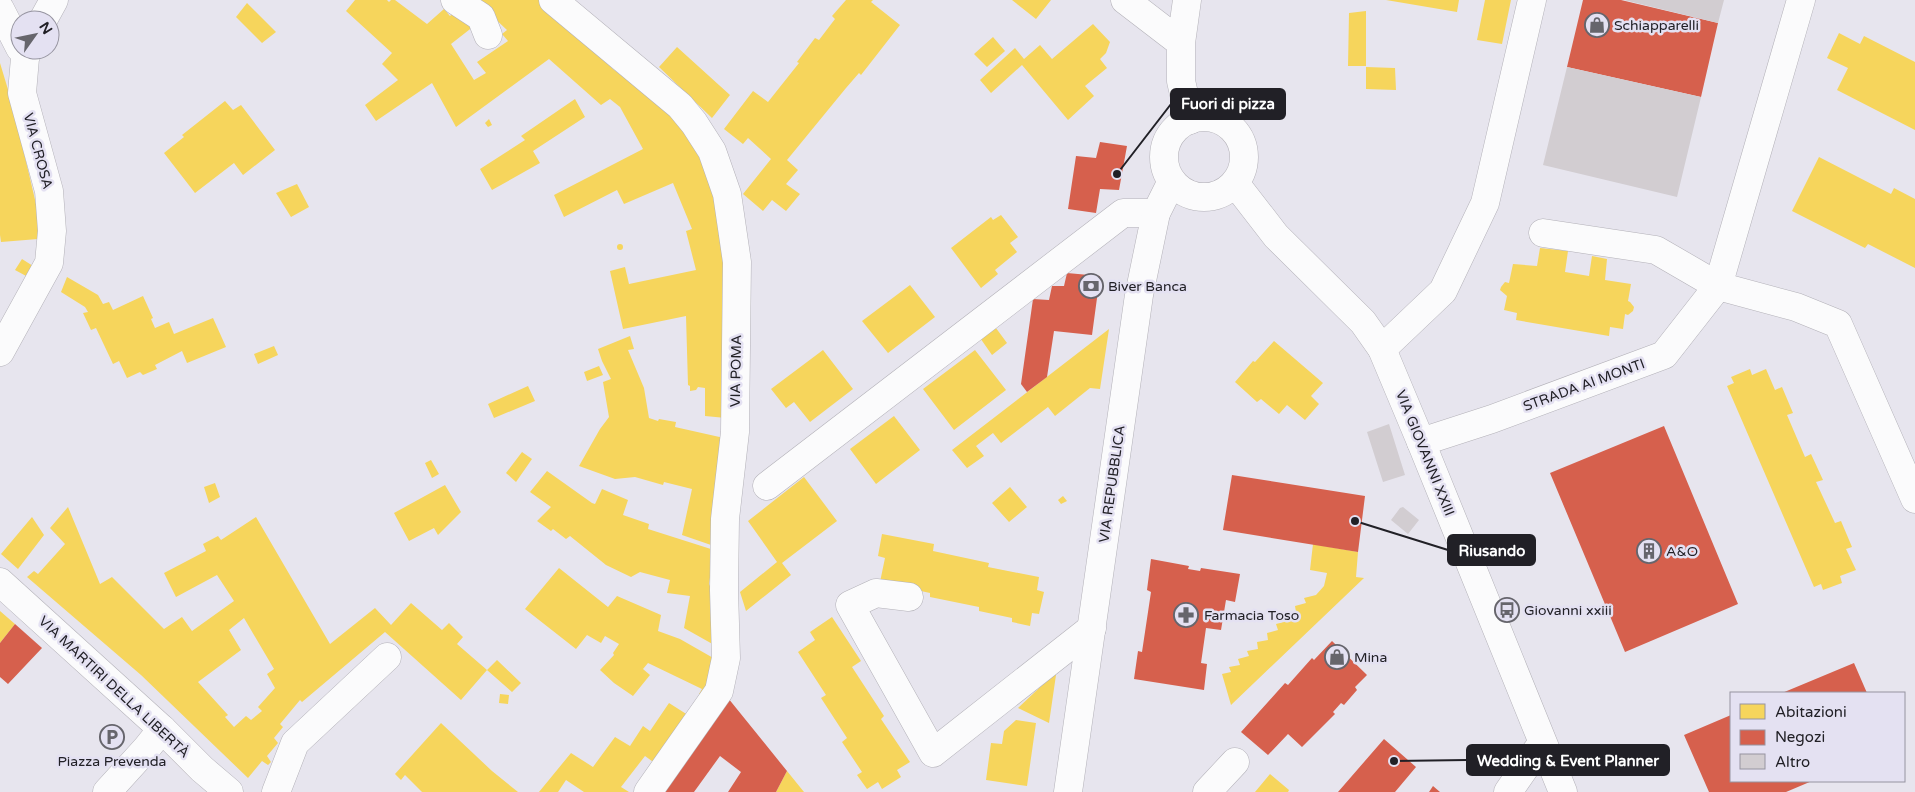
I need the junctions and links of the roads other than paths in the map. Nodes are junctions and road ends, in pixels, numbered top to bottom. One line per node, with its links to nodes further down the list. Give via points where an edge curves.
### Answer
1 (455, 0): 9 (street, via 481,17)
2 (554, 0): 33 (street, VIA POMA, via 680,106 694,122 712,151 727,194 737,262 735,432 726,519 724,590 726,658 719,691)
3 (1125, 0): 10 (street)
4 (1187, 0): 10 (street)
5 (1532, 0): 18 (street, via 1485,202 1443,291)
6 (1801, 0): 17 (street, STRADA AI MONTI)
7 (0, 9): 8 (street, VIA CROSA)
8 (10, 28)
9 (488, 35)
10 (1181, 43): 12 (street, via 1182,81)
11 (23, 60): 19 (street, VIA CROSA, via 22,93 49,191 52,230 49,262)
12 (1190, 120): 13 (street, via 1179,126 1166,146 1165,165); 14 (street, via 1216,119 1237,134 1244,159)
13 (1172, 182): 14 (street, via 1181,190 1203,198 1226,191); 15 (street, VIA REPUBBLICA)
14 (1235, 183): 18 (street, VIA GIOVANNI XXIII, via 1276,236 1363,322)
15 (1156, 213): 21 (street, via 1123,214); 25 (street, VIA REPUBBLICA, via 1139,295)
16 (1543, 233): 17 (street, via 1656,250)
17 (1718, 286): 20 (street, STRADA AI MONTI, via 1664,355); 22 (street, via 1796,306 1838,324)
18 (1382, 349): 20 (street, VIA GIOVANNI XXIII)
19 (0, 352)
20 (1421, 442): 28 (street, VIA GIOVANNI XXIII)
21 (767, 486)
22 (1915, 499)
23 (0, 582): 27 (street, VIA MARTIRI DELLA LIBERTÀ)
24 (909, 597): 25 (street, via 876,593 850,605 933,753)
25 (1092, 628): 34 (street, VIA REPUBBLICA)
26 (387, 657): 32 (street, via 287,738)
27 (162, 729): 30 (street); 31 (street, VIA MARTIRI DELLA LIBERTÀ)
28 (1542, 742): 36 (street); 37 (street, VIA GIOVANNI XXIII)
29 (1235, 762): 35 (street)
30 (107, 792)
31 (229, 792)
32 (276, 792)
33 (648, 792)
34 (1068, 792)
35 (1207, 792)
36 (1508, 792)
37 (1563, 792)

